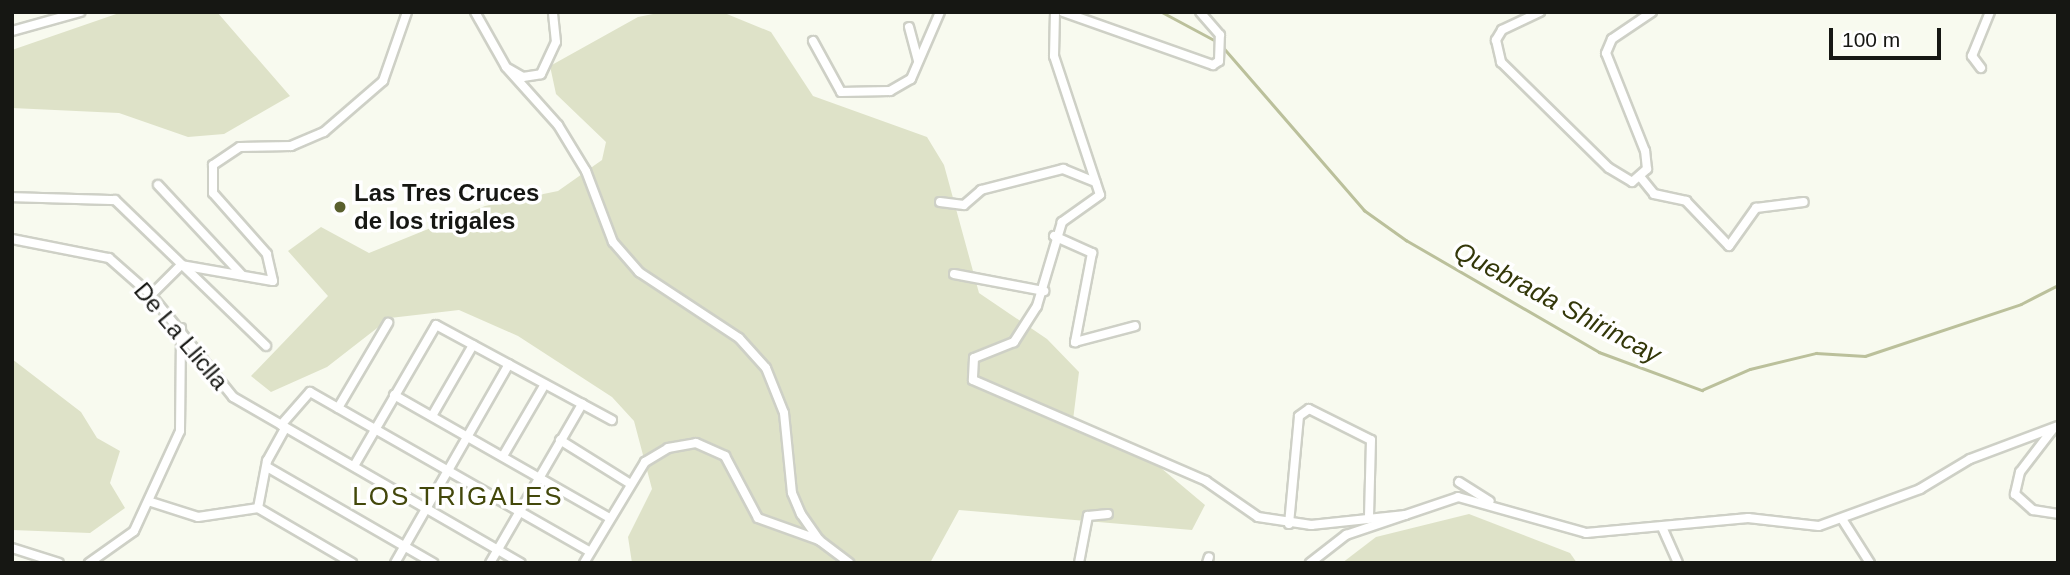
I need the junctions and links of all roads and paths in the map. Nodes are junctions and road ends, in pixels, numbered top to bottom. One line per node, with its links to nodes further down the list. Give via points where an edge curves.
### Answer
1 (80, 12): 13 (street)
2 (407, 12): 30 (street, via 383,81 324,132 291,146 240,147 213,165 213,194 276,272 270,282)
3 (553, 12): 16 (street, via 556,42 541,74 523,77)
4 (940, 12): 15 (street)
5 (1055, 12): 19 (street, via 1054,56)
6 (1063, 12): 7 (street, via 1213,65 1219,61 1222,45 1216,27)
7 (1200, 12)
8 (1540, 12): 18 (street, via 1502,30 1496,40 1501,62 1609,169 1632,182)
9 (1652, 12): 18 (street, via 1612,39 1606,52 1642,138 1647,169)
10 (1990, 12): 17 (street, via 1972,57)
11 (476, 13): 16 (street)
12 (909, 27): 15 (street)
13 (12, 31)
14 (813, 41): 15 (street, via 846,94 902,87)
15 (918, 60)
16 (506, 67): 70 (street, via 558,125 586,171 602,226 628,260 673,300 739,338 766,368 785,413 792,493)
17 (1981, 68)
18 (1642, 179): 23 (street, via 1654,194 1686,201 1729,246 1756,208)
19 (1095, 182): 22 (street, via 1063,169 986,188 964,205); 24 (street, via 1097,200 1062,222)
20 (158, 185): 26 (street)
21 (12, 197): 27 (street, via 115,200)
22 (940, 202)
23 (1804, 202)
24 (1054, 236): 31 (street); 34 (street, via 1092,253 1075,342)
25 (12, 239): 32 (street, De La Lliclla, via 109,258)
26 (230, 257): 28 (street); 30 (street)
27 (181, 265): 28 (street); 32 (street); 37 (street)
28 (221, 270): 30 (street)
29 (954, 274): 31 (street)
30 (242, 276)
31 (1044, 291): 68 (street, via 1014,342 974,358 974,380 1206,481 1258,517)
32 (151, 295): 35 (street, De La Lliclla)
33 (388, 323): 42 (street)
34 (1135, 326)
35 (181, 328): 46 (street, De La Lliclla, via 233,397); 58 (street, via 185,413)
36 (473, 345): 38 (street); 40 (street, via 436,325); 43 (street)
37 (266, 346)
38 (509, 363): 39 (street); 48 (street)
39 (545, 384): 41 (street); 50 (street)
40 (394, 395): 43 (street); 47 (street)
41 (582, 404): 44 (street); 49 (street)
42 (338, 408): 46 (street, via 305,392); 47 (street)
43 (432, 416): 48 (street)
44 (612, 420)
45 (2056, 426): 63 (street, via 2020,471 2015,495 2033,510); 67 (street)
46 (283, 427): 51 (street); 52 (street)
47 (374, 429): 51 (street); 53 (street)
48 (467, 436): 50 (street); 53 (street)
49 (560, 440): 54 (street); 56 (street)
50 (503, 456): 54 (street)
51 (354, 466): 59 (street)
52 (267, 467): 60 (street); 71 (street)
53 (447, 472): 59 (street); 61 (street)
54 (538, 476): 61 (street); 66 (street)
55 (1459, 482): 57 (street)
56 (629, 483): 66 (street); 70 (street, via 645,462 667,448 708,444 737,474 758,518)
57 (1489, 500): 64 (street, via 1439,499); 69 (street, via 1586,533)
58 (151, 502): 60 (street, via 198,517); 76 (street, via 126,539)
59 (426, 507): 71 (street); 73 (street)
60 (258, 508): 77 (street)
61 (517, 512): 73 (street); 74 (street)
62 (1108, 514): 84 (street, via 1087,516)
63 (2058, 514)
64 (1405, 515): 65 (street); 85 (street, via 1346,535)
65 (1369, 517): 68 (street); 68 (street, via 1371,440 1309,408 1299,416)
66 (611, 518): 74 (street)
67 (1842, 519): 69 (street, via 1819,526 1748,518); 87 (street)
68 (1289, 524)
69 (1662, 527): 86 (street)
70 (820, 540): 83 (street)
71 (404, 546): 78 (street); 79 (street)
72 (12, 548): 75 (street)
73 (498, 549): 80 (street); 81 (street)
74 (590, 552): 82 (street)
75 (59, 563)
76 (89, 563)
77 (352, 563)
78 (395, 563)
79 (433, 563)
80 (490, 563)
81 (521, 563)
82 (584, 563)
83 (849, 563)
84 (1079, 563)
85 (1310, 563)
86 (1678, 563)
87 (1870, 563)

